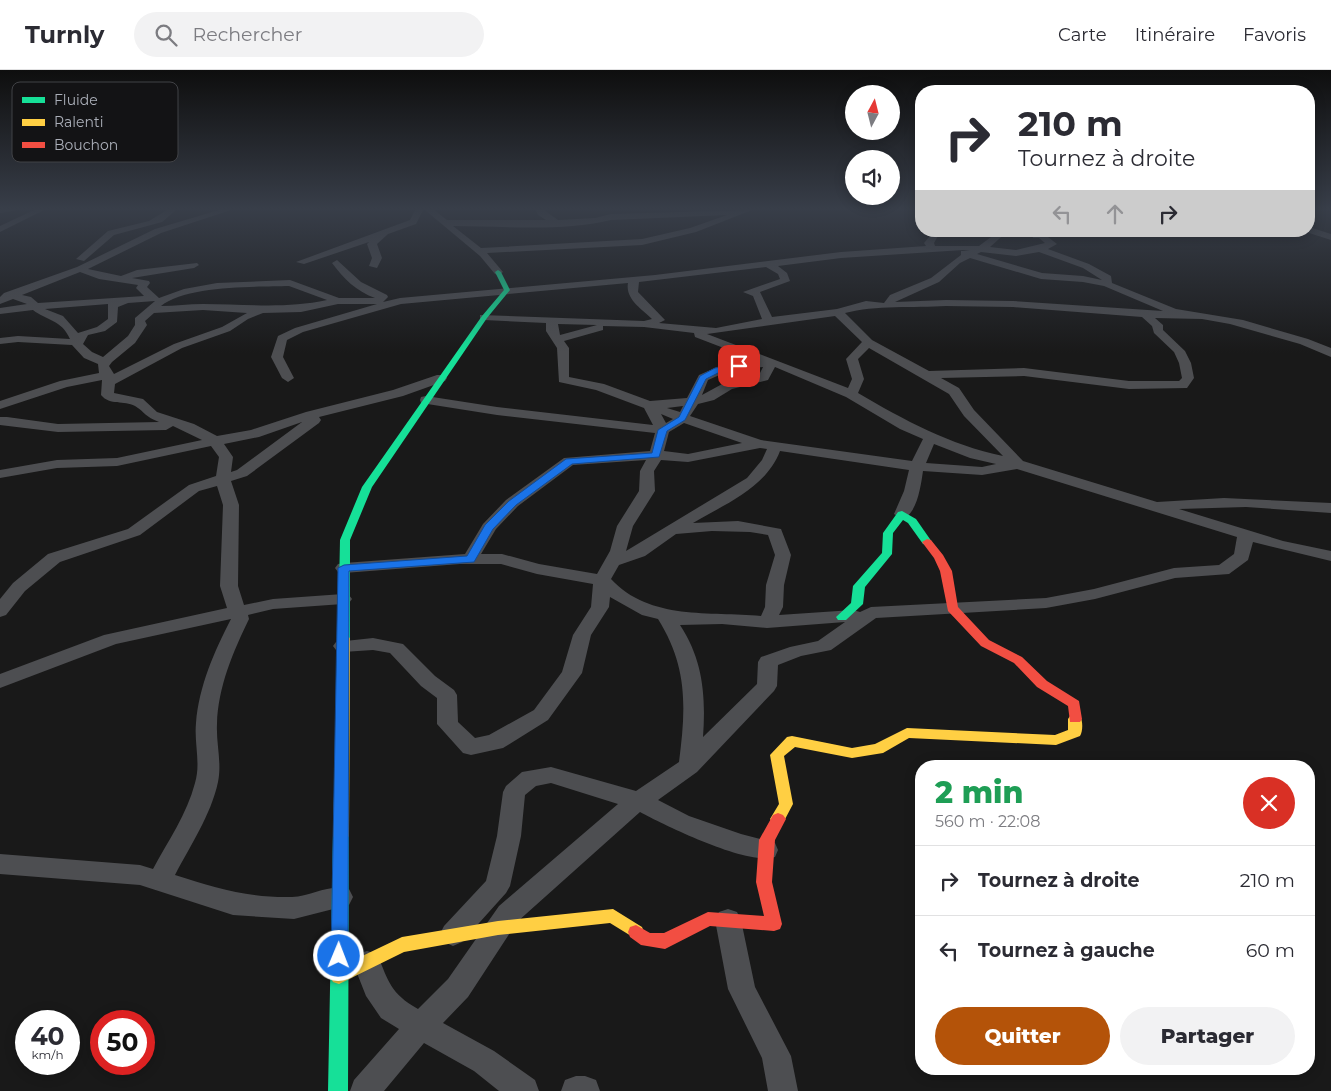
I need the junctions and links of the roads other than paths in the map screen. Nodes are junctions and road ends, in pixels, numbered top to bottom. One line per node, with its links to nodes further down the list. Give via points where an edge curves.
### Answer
1 (87, 258): 12 (street)
2 (96, 258): 12 (street)
3 (315, 258): 10 (street)
4 (377, 258): 15 (street)
5 (485, 258): 16 (street)
6 (836, 258): 14 (street)
7 (963, 258): 27 (street, via 935,280 894,297)
8 (981, 258): 19 (street, via 1041,276)
9 (1062, 258): 19 (street, via 1098,272 1107,278)
10 (301, 262)
11 (337, 263): 25 (street, via 348,278 365,292)
12 (81, 264): 17 (street, via 99,276); 21 (street)
13 (194, 264): 17 (street, via 137,273)
14 (765, 264): 18 (street); 36 (street, via 786,277 780,283 748,292 757,294)
15 (374, 266)
16 (498, 272): 20 (main road)
17 (120, 279): 22 (street, via 145,283 141,288)
18 (634, 280): 20 (street); 37 (street, via 634,296 659,320)
19 (1107, 284): 33 (street, via 1174,312)
20 (507, 290): 25 (street); 34 (main road)
21 (3, 297): 26 (street, via 27,299)
22 (154, 298): 23 (street); 31 (street, via 148,305)
23 (126, 300): 26 (street); 41 (street, via 113,304 113,320 102,330 84,333)
24 (338, 301): 25 (street); 28 (street, via 315,307); 31 (street, via 290,283 253,283 188,290 161,301)
25 (400, 301): 47 (street, via 299,330 282,338 277,357)
26 (37, 306): 29 (street); 41 (street, via 45,314 58,318)
27 (885, 306): 30 (street, via 866,304); 32 (street, via 1013,304)
28 (271, 310): 31 (street, via 203,307); 45 (street, via 244,317 226,329 178,346 134,367)
29 (0, 311)
30 (838, 312): 36 (street); 42 (street)
31 (148, 313): 45 (street, via 139,320 140,325 130,342 118,348)
32 (1144, 313): 33 (street); 46 (street, via 1157,325 1158,331 1177,346 1188,378 1182,385 1128,385 1024,372)
33 (1202, 316): 43 (street, via 1228,318 1302,339)
34 (484, 317): 35 (street); 48 (main road)
35 (552, 320): 37 (street); 39 (street, via 552,331)
36 (768, 321): 38 (street, via 716,331)
37 (644, 324): 38 (street); 39 (street, via 612,326)
38 (673, 329): 44 (street)
39 (557, 339): 52 (street, via 563,348 563,379 600,387)
40 (0, 341): 41 (street)
41 (76, 341): 45 (street)
42 (868, 342): 46 (street); 49 (street, via 852,360 858,379)
43 (1331, 352)
44 (771, 362): 49 (street); 54 (street, via 764,378 728,386); 54 (street, via 728,367 703,378)
45 (108, 373): 51 (street); 56 (street, via 107,395 138,402 152,415)
46 (929, 375): 62 (street, via 954,391 969,414)
47 (288, 378)
48 (441, 378): 50 (main road); 53 (street, via 398,393)
49 (851, 394): 58 (street)
50 (426, 400): 57 (street); 74 (main road, via 368,487 345,540)
51 (0, 405)
52 (649, 405): 54 (street); 57 (street)
53 (328, 410): 59 (street, via 254,434); 65 (street, via 242,473)
54 (686, 410): 57 (street); 60 (street, via 731,436)
55 (0, 421): 56 (street, via 57,428 93,429 145,424)
56 (189, 428): 59 (street)
57 (663, 430): 61 (street)
58 (930, 438): 62 (street, via 975,455); 63 (street)
59 (215, 441): 64 (street, via 117,462 57,464); 65 (street, via 226,457)
60 (767, 445): 61 (street, via 688,458); 63 (street); 69 (street, via 769,461 752,481)
61 (656, 455): 72 (street, via 569,461 512,503 489,527); 73 (street, via 647,472 646,491 625,526)
62 (1018, 464): 63 (street, via 982,471); 66 (street)
63 (917, 466): 68 (street, via 912,491)
64 (0, 474)
65 (223, 479): 76 (street, via 194,488 134,532 54,558); 81 (street, via 231,505 229,586)
66 (1154, 507): 67 (street, via 1190,502); 70 (street)
67 (1331, 508)
68 (902, 514): 79 (main road, via 914,520 947,569); 84 (main road, via 888,533 887,554 859,586 857,604)
69 (672, 529): 73 (street, via 639,552); 85 (street, via 742,525 775,532 783,555 775,585 774,607)
70 (1246, 535): 71 (street); 79 (street, via 1242,556 1223,570 1174,573 1046,603)
71 (1331, 556)
72 (470, 559): 74 (street); 75 (street, via 502,560)
73 (612, 562): 75 (street)
74 (344, 568): 78 (main road)
75 (602, 580): 83 (street, via 612,591 648,611); 86 (street, via 600,607 582,635 572,673 541,715 495,742 471,747 448,724 447,695 428,681 396,648 373,644)
76 (19, 587): 77 (street); 80 (street)
77 (0, 591)
78 (344, 599): 81 (street, via 273,604); 86 (main road)
79 (952, 608): 82 (street); 90 (main road, via 984,643 1018,660 1042,684 1074,704 1075,733 1056,740 907,733 878,749 852,753 792,741 777,755 786,804 767,840)
80 (0, 611)
81 (237, 613): 87 (street, via 111,639); 92 (street, via 240,619 212,683 206,724 209,770 188,825)
82 (871, 613): 84 (street); 88 (street, via 824,646 797,651 768,662 767,686)
83 (665, 615): 85 (street, via 681,619); 88 (street, via 684,647 690,674 693,704)
84 (842, 617): 85 (street)
85 (767, 622)
86 (343, 646): 93 (main road)
87 (0, 680)
88 (689, 766): 89 (street)
89 (640, 801): 90 (street, via 681,823); 95 (street, via 508,914); 96 (street, via 552,775 530,778 514,792 509,836 497,886)
90 (766, 850): 94 (main road, via 764,882 774,924)
91 (0, 864): 92 (street, via 140,874)
92 (158, 880): 93 (street, via 233,904 294,908)
93 (340, 897): 98 (main road)
94 (728, 920): 95 (main road, via 708,919 665,941 646,940 613,916); 105 (street, via 742,989 776,1056)
95 (498, 928): 96 (main road); 99 (street, via 458,988)
96 (450, 937): 97 (main road, via 402,945)
97 (367, 963): 98 (main road); 99 (street, via 376,987 390,1009)
98 (339, 976): 100 (main road)
99 (420, 1026): 101 (street); 102 (street, via 484,1061)
100 (338, 1091)
101 (365, 1091)
102 (524, 1091)
103 (576, 1091): 104 (street)
104 (585, 1091)
105 (783, 1091)

